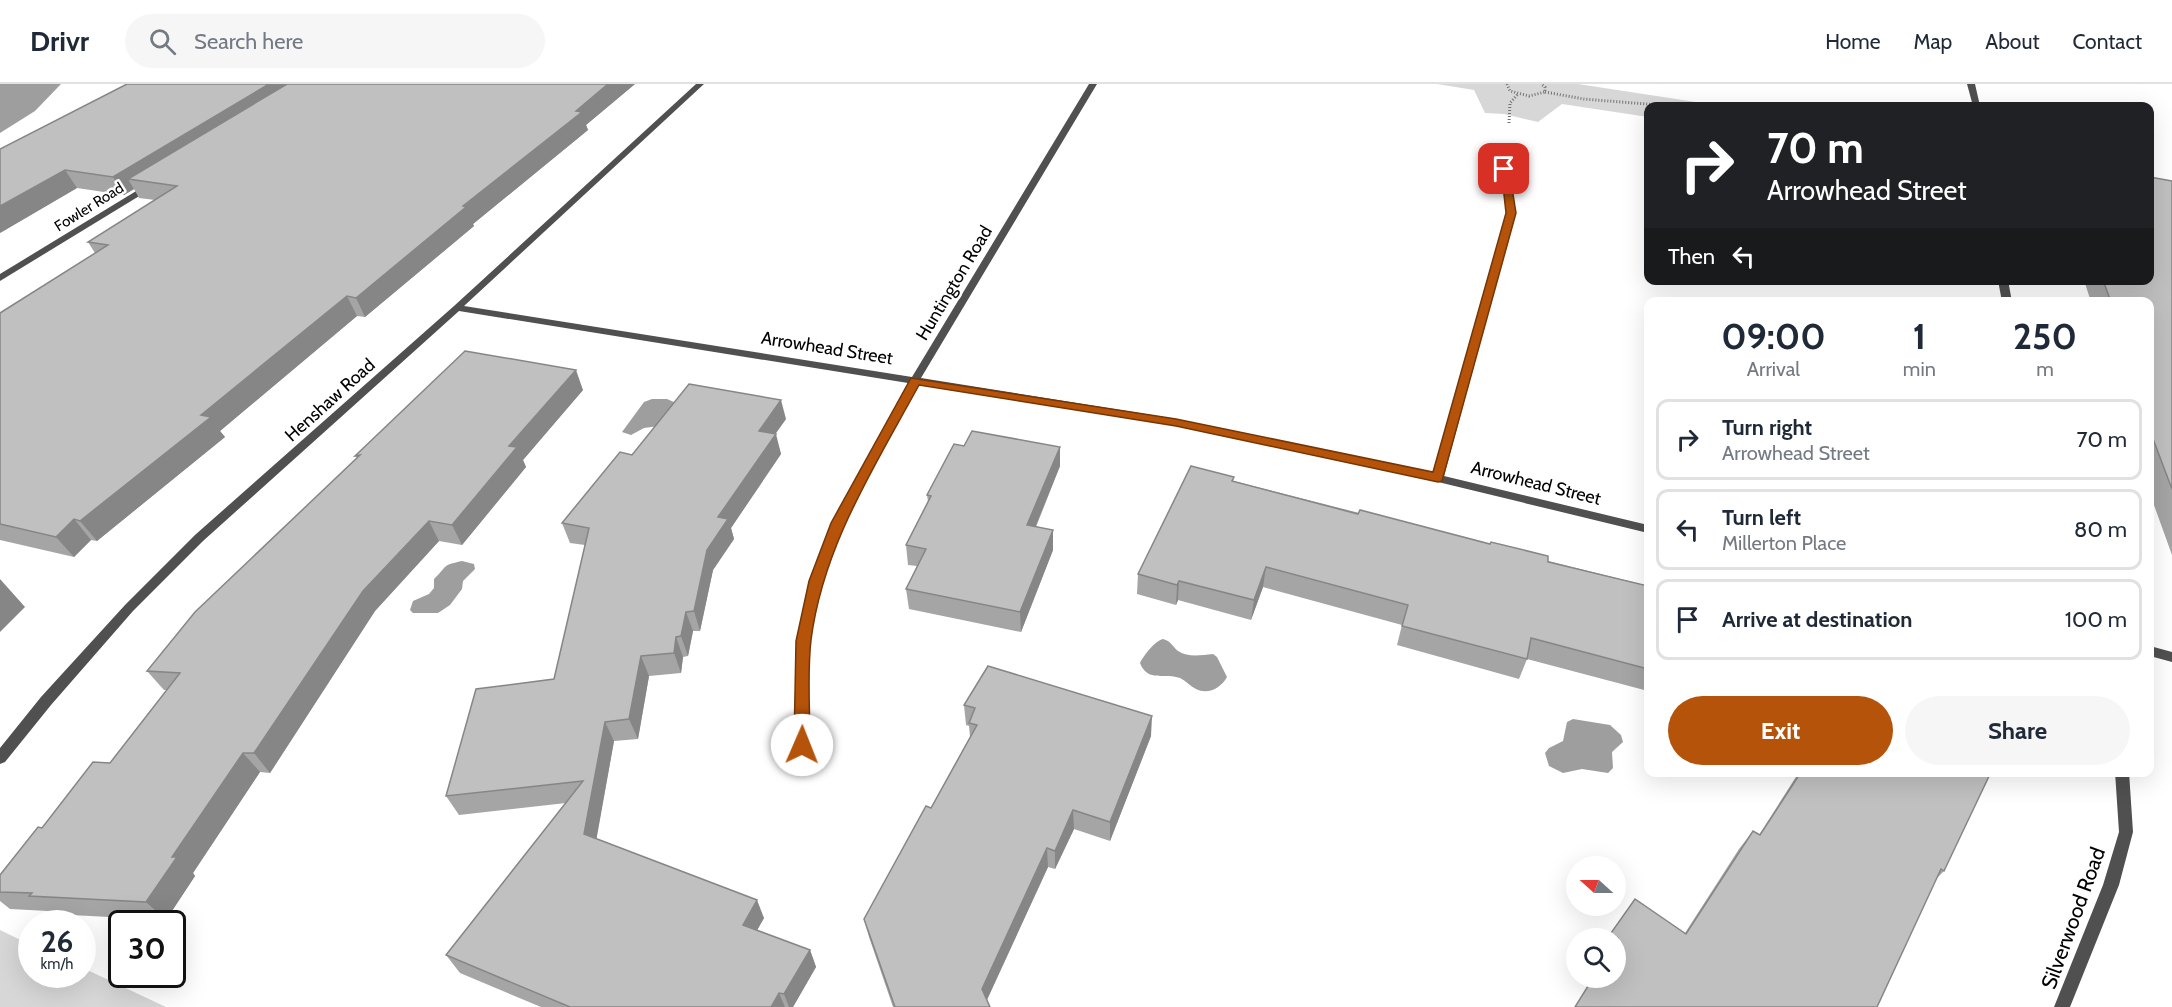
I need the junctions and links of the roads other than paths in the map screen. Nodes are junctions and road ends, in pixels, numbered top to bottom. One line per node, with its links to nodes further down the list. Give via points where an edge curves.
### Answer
1 (700, 84): 8 (street, Henshaw Road)
2 (1093, 84): 9 (street, Huntington Road)
3 (1971, 84): 4 (street)
4 (1976, 102)
5 (1501, 148): 10 (street, via 1511,213)
6 (154, 183): 7 (street, Fowler Road)
7 (0, 278)
8 (457, 308): 9 (street, Arrowhead Street); 15 (street, Henshaw Road, via 199,538 129,608)
9 (915, 380): 10 (street, Arrowhead Street, via 1176,422); 14 (street, Huntington Road, via 838,523 816,581 803,641)
10 (1438, 478): 11 (street, Arrowhead Street)
11 (1644, 528)
12 (2154, 652): 13 (street)
13 (2172, 657)
14 (802, 745)
15 (0, 759)
16 (2122, 777): 17 (street, Silverwood Road, via 2126,832 2111,885)
17 (2062, 1007)

